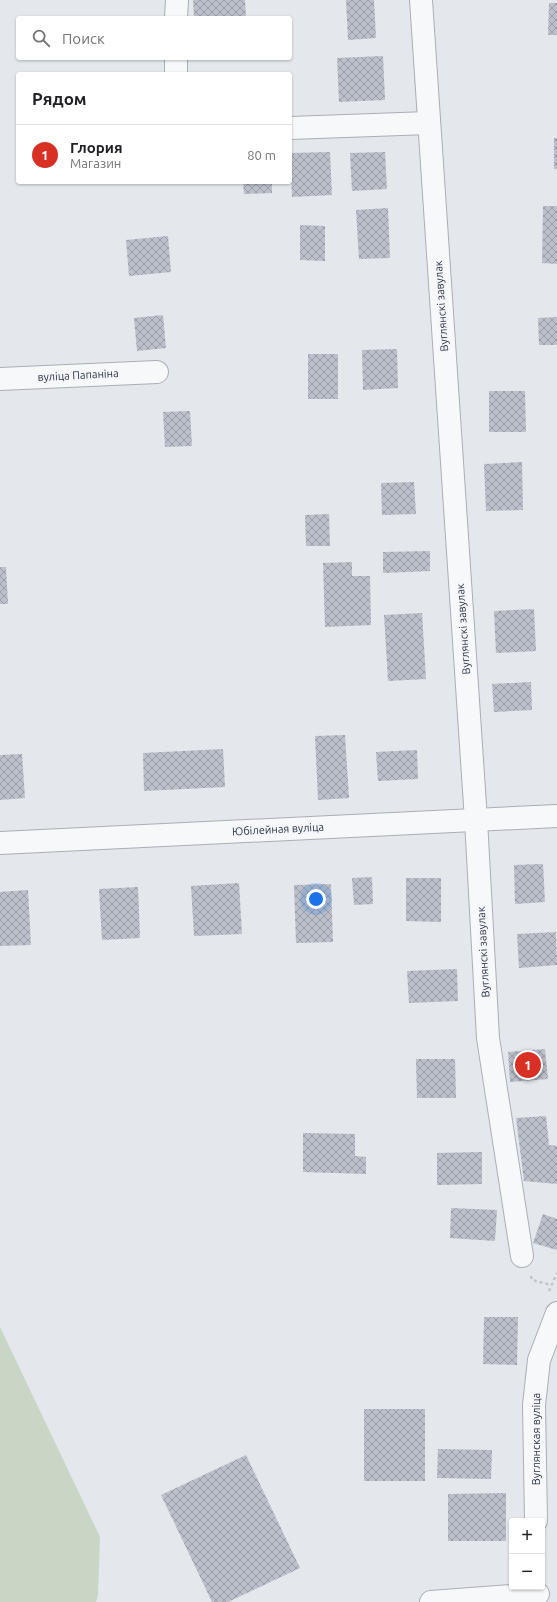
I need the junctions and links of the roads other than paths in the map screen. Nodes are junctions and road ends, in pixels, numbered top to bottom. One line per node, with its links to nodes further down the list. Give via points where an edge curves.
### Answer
1 (177, 0): 3 (street)
2 (421, 0): 6 (street, Вуглянскі завулак)
3 (176, 16)
4 (176, 60): 5 (street)
5 (176, 72)
6 (429, 123): 7 (street); 11 (street, Вуглянскі завулак)
7 (292, 128)
8 (157, 372): 9 (street, вуліца Папаніна)
9 (0, 379)
10 (557, 816): 11 (street, Юбілейная вуліца)
11 (476, 820): 12 (street, Юбілейная вуліца); 13 (street, Вуглянскі завулак, via 488,1038)
12 (0, 843)
13 (522, 1256)
14 (557, 1313): 15 (street, Вуглянская вуліца, via 539,1360 534,1405)
15 (536, 1518)
16 (538, 1594): 17 (street)
17 (431, 1602)

